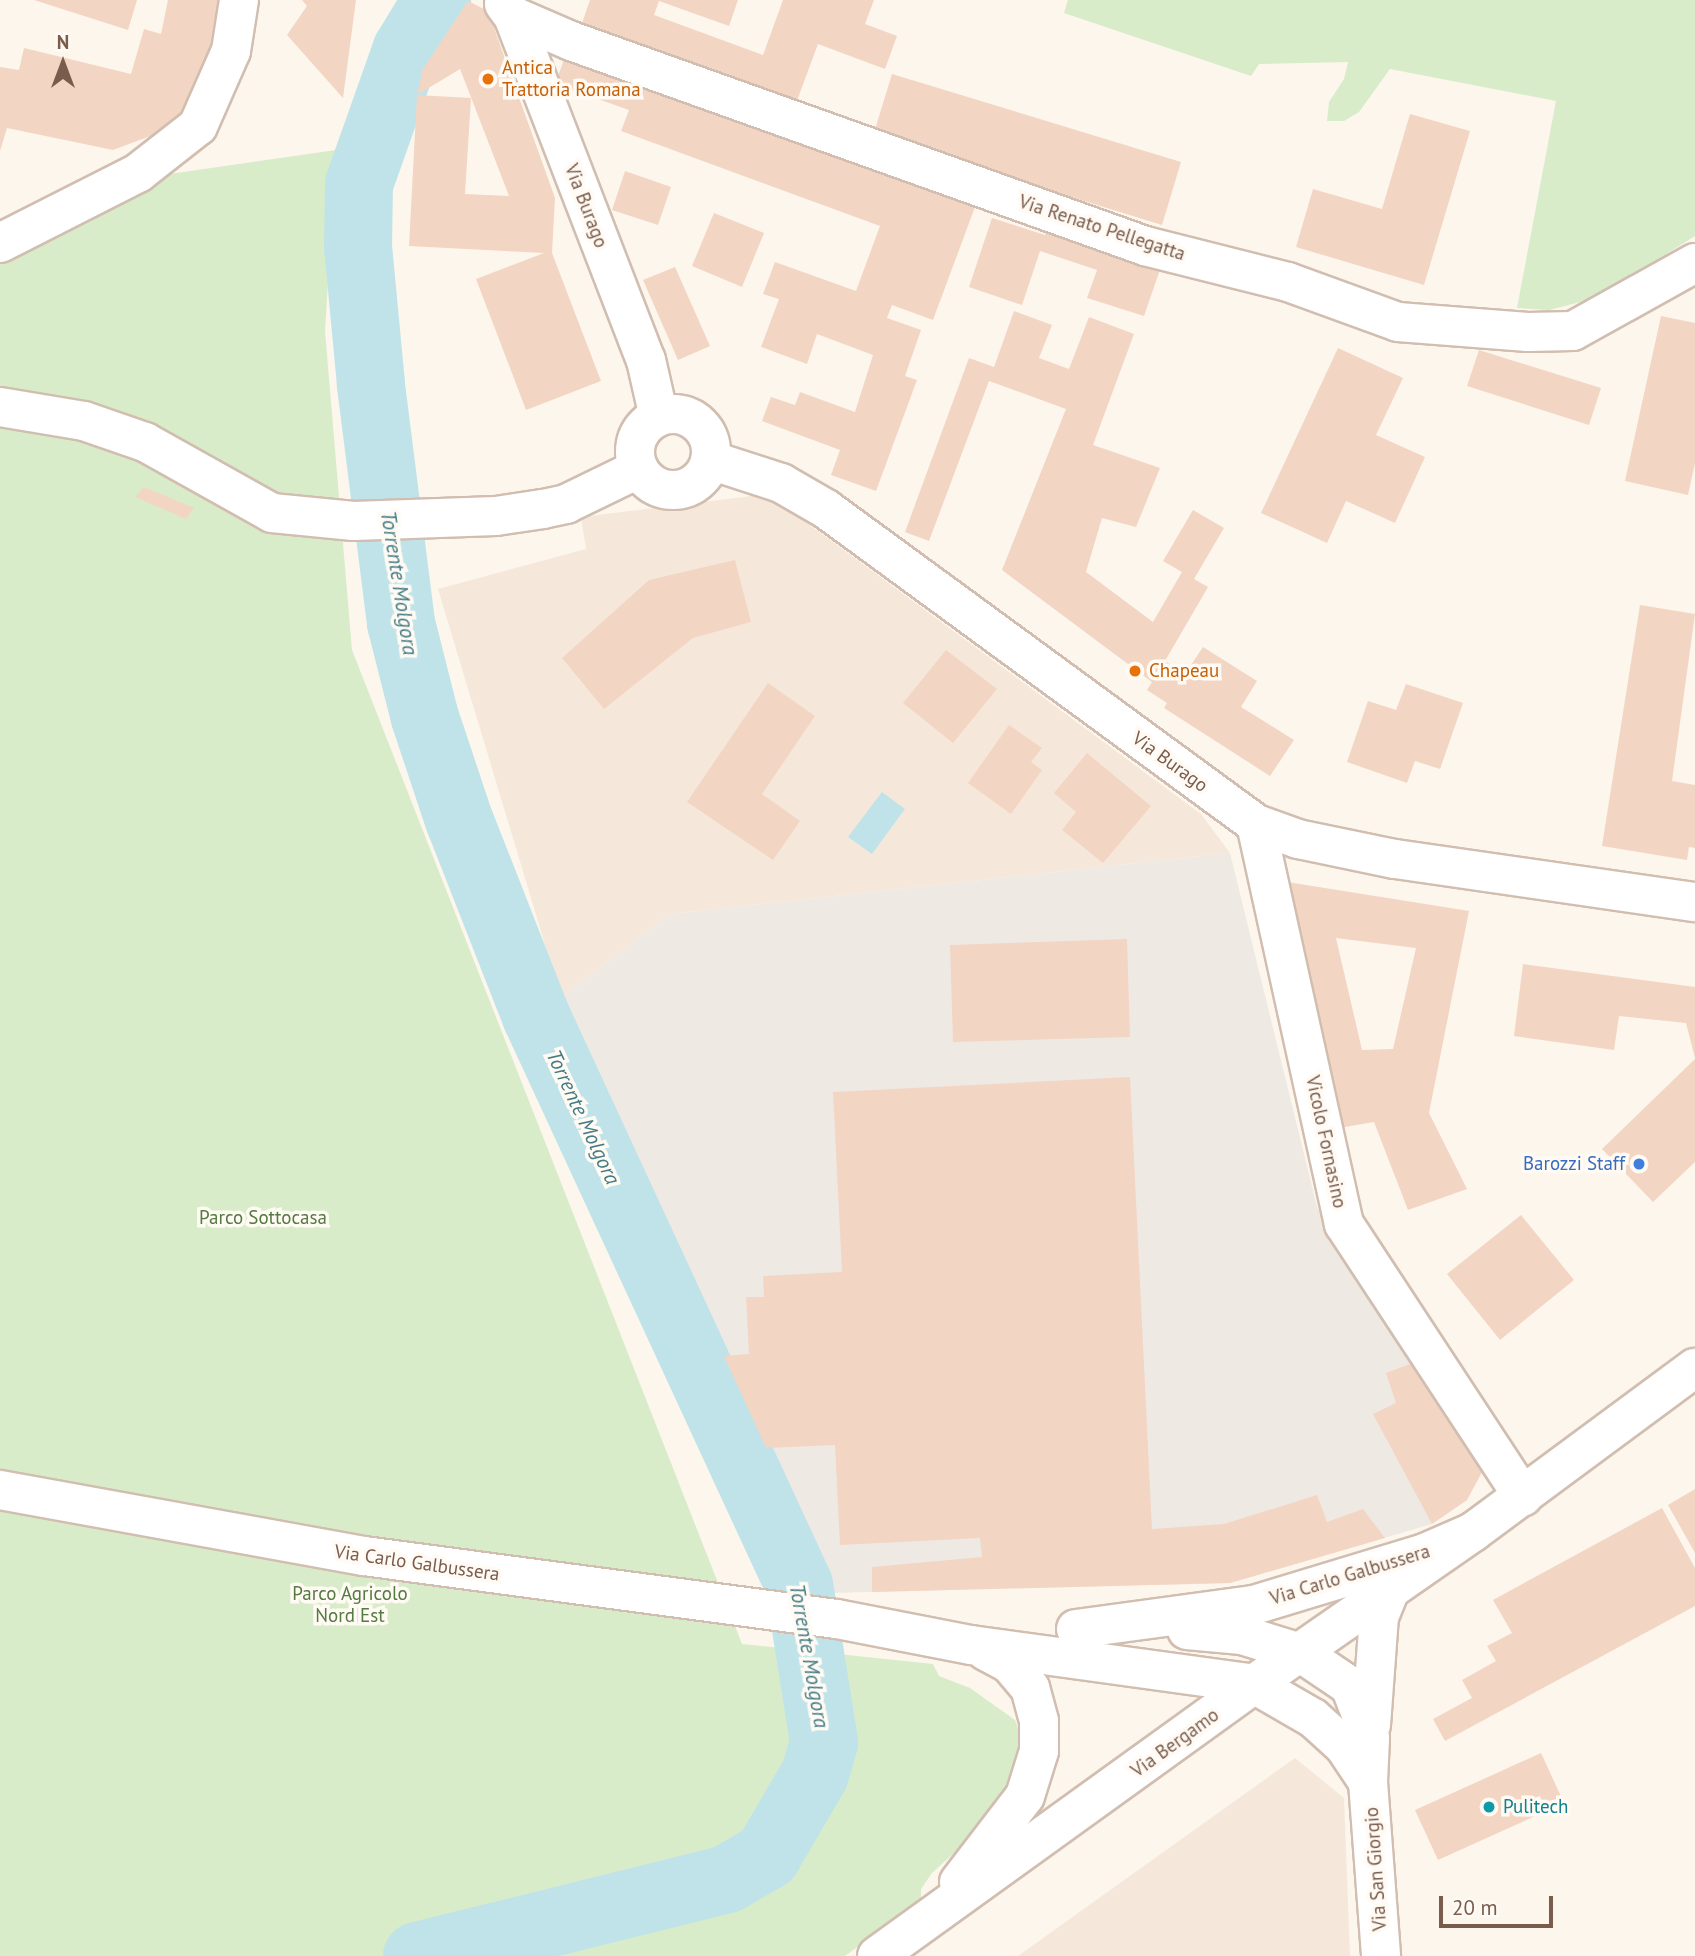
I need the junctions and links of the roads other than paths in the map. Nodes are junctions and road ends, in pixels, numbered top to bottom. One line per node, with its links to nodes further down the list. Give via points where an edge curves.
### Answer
1 (239, 0): 3 (street, via 230,51 198,126 138,173)
2 (516, 5): 4 (street, Via Renato Pellegatta, via 584,45 1145,246 1288,282 1398,322 1573,331); 6 (street, Via Burago, via 646,360)
3 (0, 243)
4 (1695, 263)
5 (0, 407): 8 (street, via 85,421 145,442 272,513 354,522 496,516 566,504)
6 (659, 417): 7 (street, via 679,414 698,423 709,440); 8 (street, via 637,438)
7 (710, 460): 8 (street, via 699,480 678,490 655,486); 9 (street, Via Burago, via 781,483 826,509)
8 (638, 469)
9 (1256, 824): 10 (street, Via Burago, via 1298,839 1395,859); 13 (street, Vicolo Fornasino, via 1344,1224)
10 (1695, 902)
11 (1695, 1368): 13 (street, Via Carlo Galbussera)
12 (0, 1490): 16 (street, Via Carlo Galbussera, via 364,1556)
13 (1523, 1497): 14 (street, Via Carlo Galbussera)
14 (1474, 1532): 15 (street, Via Bergamo); 17 (street, Via Carlo Galbussera, via 1370,1573 1254,1605)
15 (1389, 1591): 19 (street, Via Bergamo); 21 (street, Via San Giorgio, via 1376,1644)
16 (837, 1619): 17 (street, Via Carlo Galbussera); 18 (street, Via Carlo Galbussera)
17 (1076, 1629): 19 (street, Via Carlo Galbussera, via 1242,1635)
18 (971, 1645): 20 (street, Via Carlo Galbussera); 23 (street, Via Carlo Galbussera, via 1003,1659 1026,1680 1038,1712 1038,1751 1025,1796)
19 (1301, 1653): 20 (street, Via Bergamo); 21 (street, Via San Giorgio, via 1350,1686)
20 (1254, 1684): 22 (street, Via San Giorgio, via 1313,1718 1344,1746); 23 (street, Via Bergamo)
21 (1370, 1738): 22 (street, Via San Giorgio)
22 (1368, 1783): 25 (street, Via San Giorgio)
23 (933, 1916): 24 (street, Via Bergamo)
24 (877, 1956)
25 (1381, 1956)

